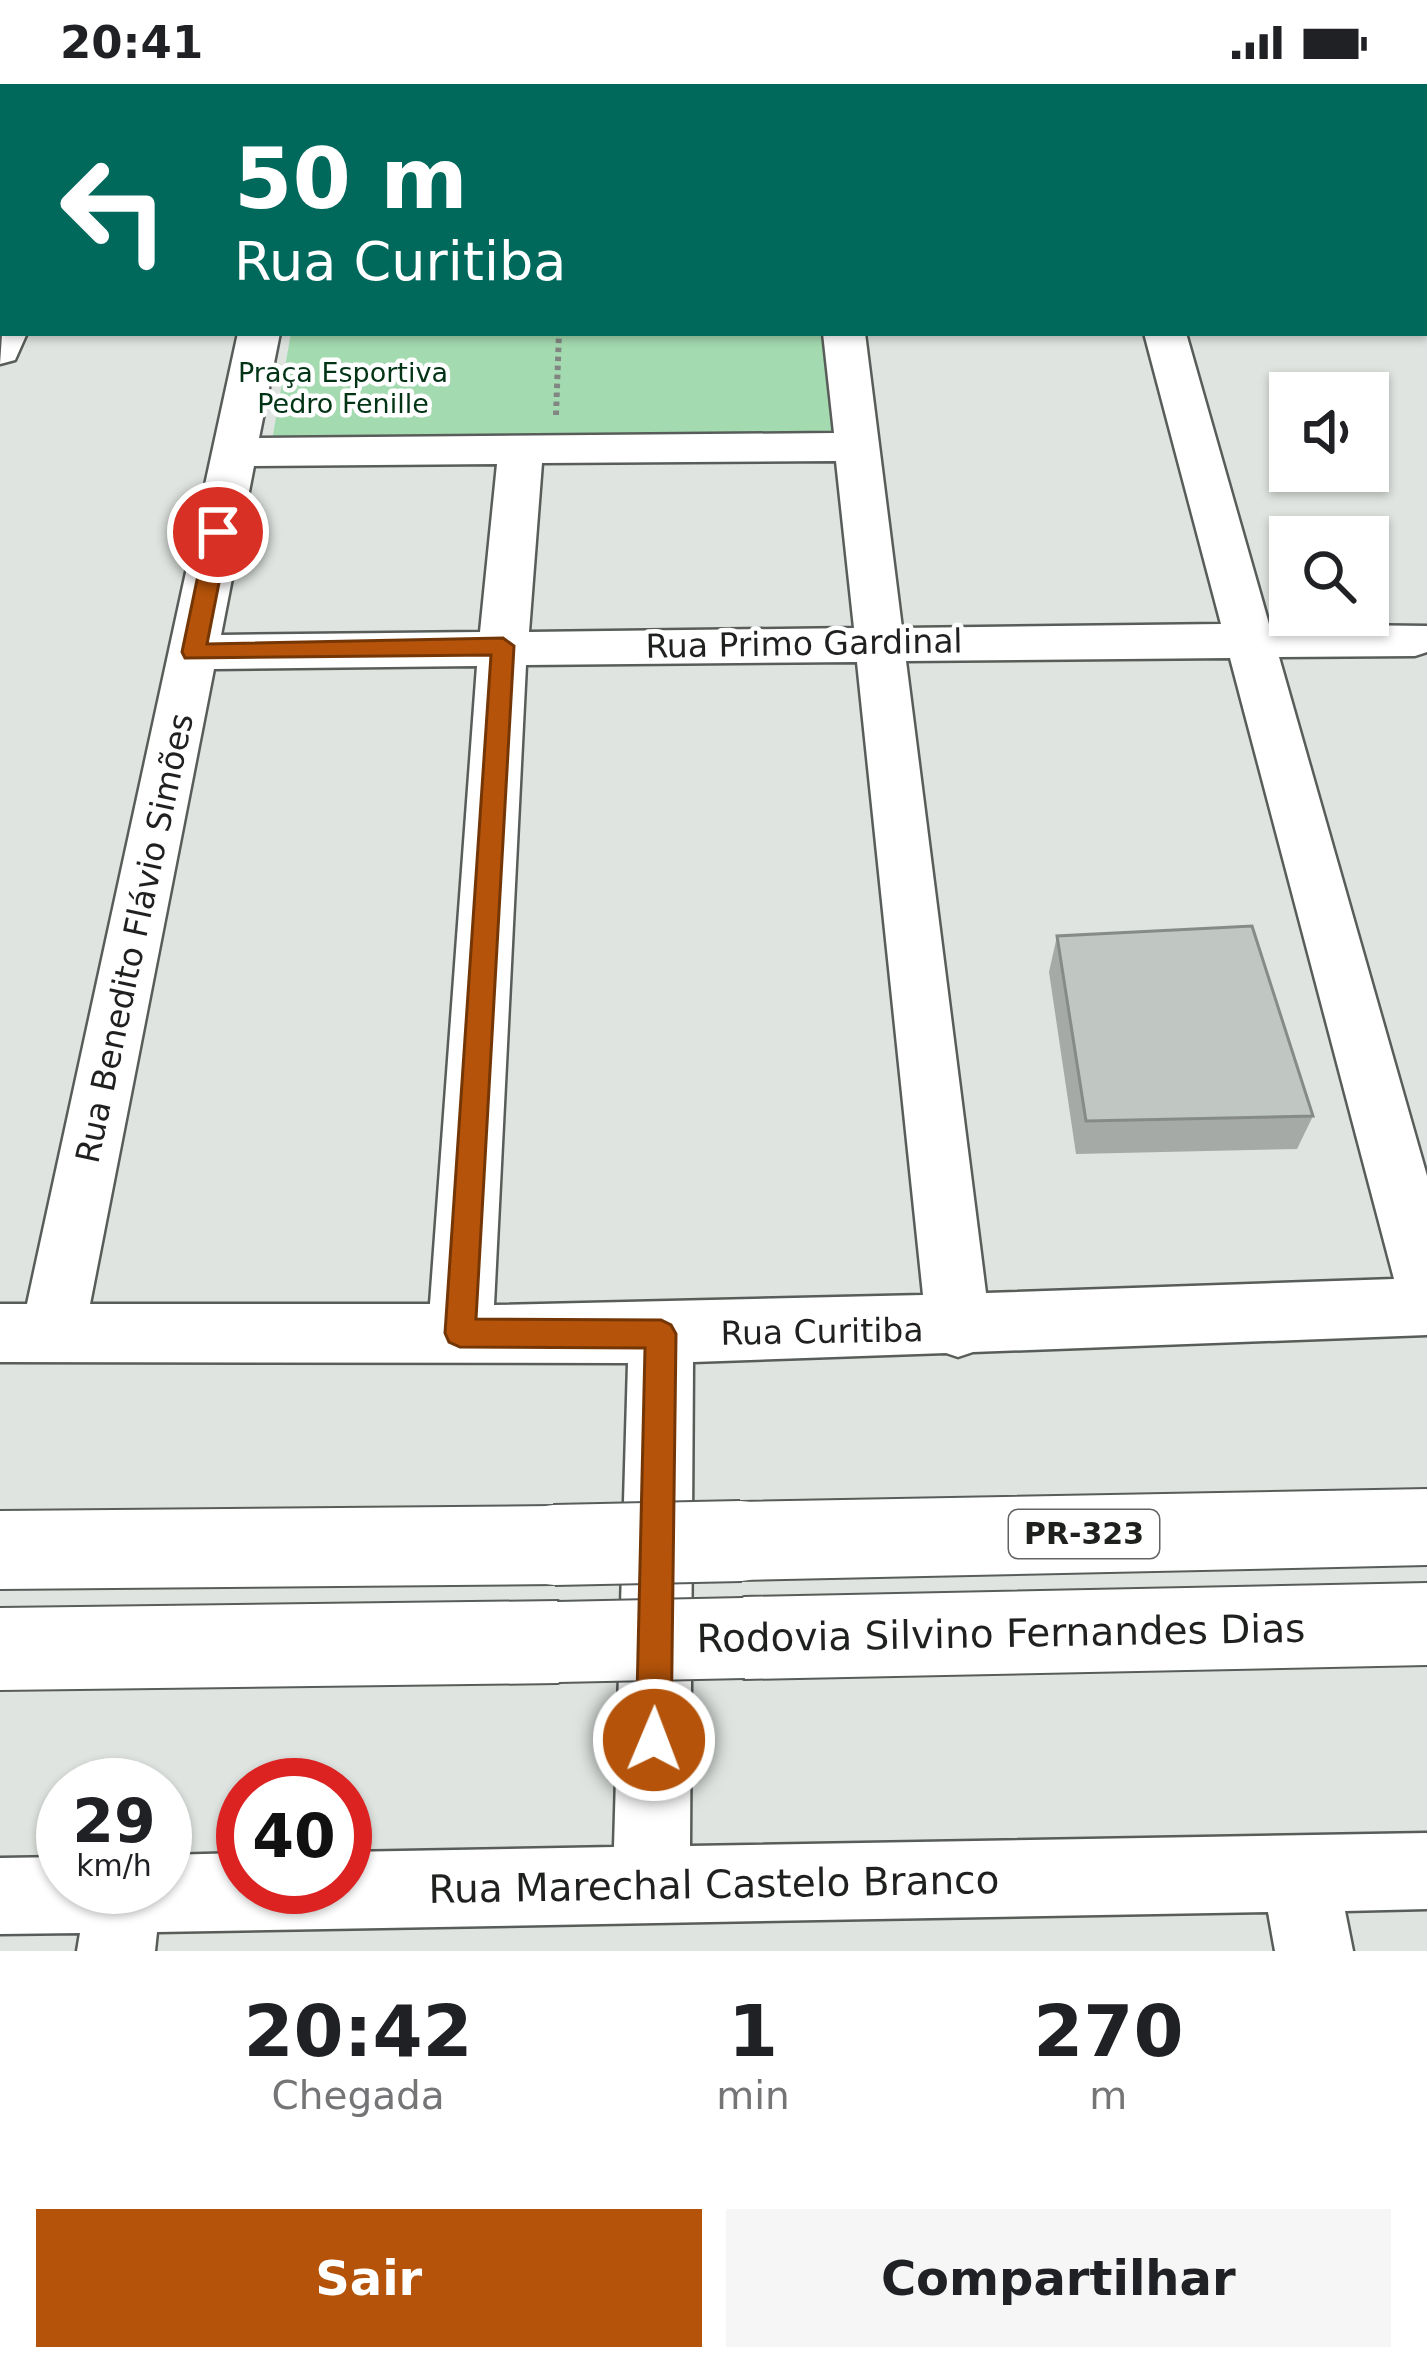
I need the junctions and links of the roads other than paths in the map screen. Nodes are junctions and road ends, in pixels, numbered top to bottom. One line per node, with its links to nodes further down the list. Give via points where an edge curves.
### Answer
1 (258, 336): 6 (street, Rua Benedito Flávio Simões)
2 (844, 336): 5 (street)
3 (1166, 336): 7 (street)
4 (538, 433): 5 (street); 6 (street); 10 (street)
5 (856, 447): 9 (street)
6 (235, 452): 11 (street, Rua Benedito Flávio Simões)
7 (1252, 638): 8 (street, Rua Primo Gardinal); 9 (street, Rua Primo Gardinal); 12 (street)
8 (1415, 639)
9 (882, 643): 10 (street, Rua Primo Gardinal); 14 (street)
10 (503, 646): 11 (street, Rua Primo Gardinal); 16 (street)
11 (193, 652): 15 (street, Rua Benedito Flávio Simões)
12 (1427, 1286)
13 (1427, 1306): 14 (street, Rua Curitiba)
14 (958, 1328): 17 (street, Rua Curitiba)
15 (26, 1332): 16 (street, Rua Curitiba)
16 (460, 1333): 17 (street, Rua Curitiba)
17 (661, 1334): 24 (street)
18 (1427, 1527): 19 (highway, PR-323, bridge)
19 (0, 1550)
20 (1427, 1624): 21 (highway, Rodovia Silvino Fernandes Dias, bridge)
21 (0, 1649)
22 (1427, 1870): 23 (street, Rua Marechal Castelo Branco)
23 (1300, 1873): 24 (street, Rua Marechal Castelo Branco); 27 (street)
24 (651, 1885): 26 (street, Rua Marechal Castelo Branco)
25 (0, 1896): 26 (street, Rua Marechal Castelo Branco)
26 (120, 1923)
27 (1314, 1951)

